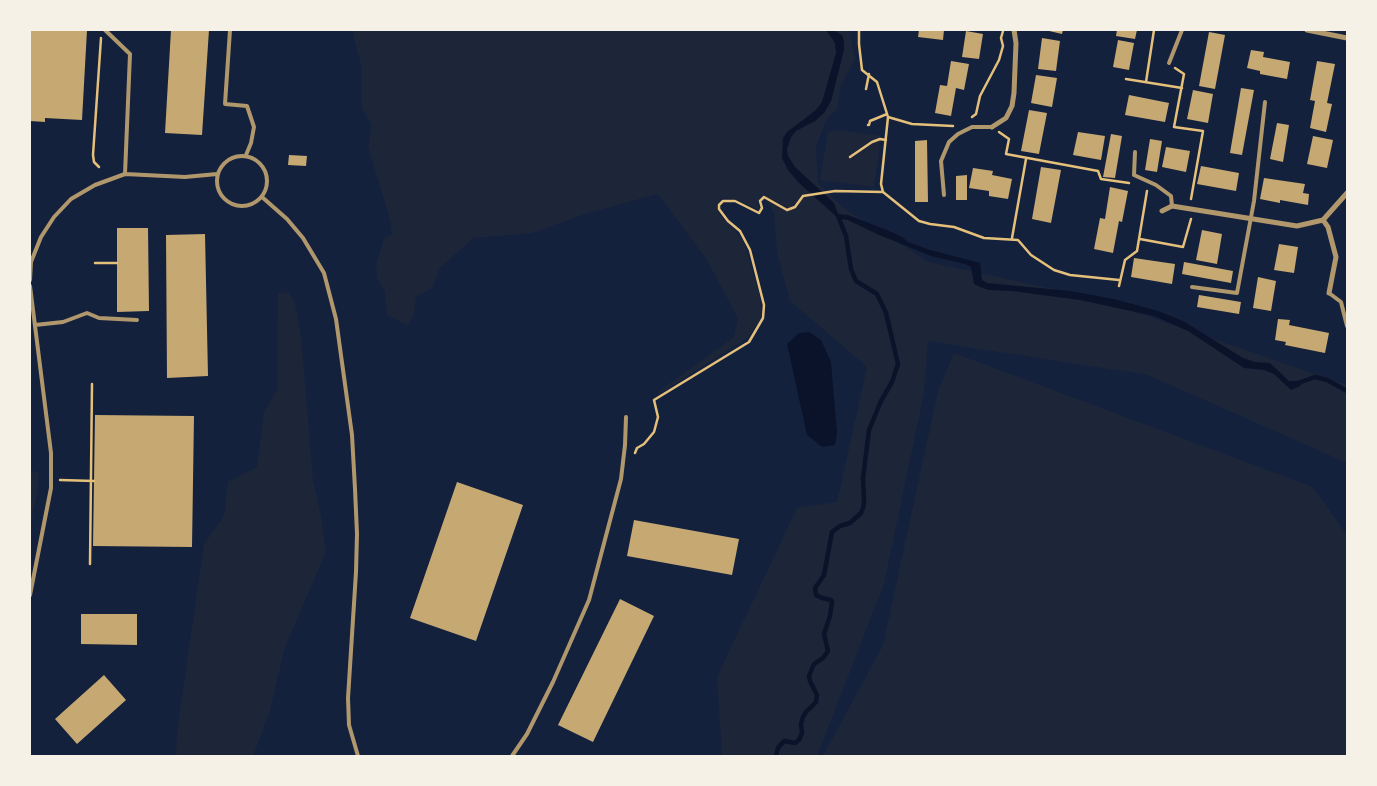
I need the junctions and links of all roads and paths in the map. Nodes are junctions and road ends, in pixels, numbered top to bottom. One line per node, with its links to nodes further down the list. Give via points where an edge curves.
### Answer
1 (230, 30): 24 (lane, via 225,104 247,106 254,127)
2 (859, 30): 11 (path, via 862,70)
3 (1004, 30): 18 (path, via 999,60 980,96 976,114)
4 (1014, 30): 21 (street, via 1012,106 1006,118)
5 (1154, 30): 13 (path)
6 (1182, 30): 10 (lane)
7 (1308, 30): 9 (street)
8 (106, 31): 27 (path, via 101,37 93,155); 28 (lane, via 130,54)
9 (1347, 38)
10 (1168, 63): 14 (path, via 1184,74)
11 (869, 74): 15 (path); 17 (path, via 877,82)
12 (1126, 79): 13 (path)
13 (1146, 82): 14 (path)
14 (1182, 88): 37 (path, via 1174,126 1203,132)
15 (866, 89)
16 (1265, 102): 39 (lane)
17 (888, 115): 19 (path, via 870,121); 20 (path, via 912,124); 22 (path)
18 (970, 118)
19 (868, 125)
20 (955, 126)
21 (992, 127): 26 (path, via 1009,139 1006,154); 34 (lane, via 972,127 949,142 941,161)
22 (886, 140): 25 (path, via 872,142); 32 (path)
23 (1135, 152): 36 (lane, via 1134,175 1171,196)
24 (246, 155): 29 (lane, via 228,159); 35 (lane, via 256,159 267,176 267,187)
25 (850, 157)
26 (1026, 159): 30 (path, via 1098,171 1101,178); 41 (path)
27 (98, 167)
28 (126, 174): 29 (lane); 45 (lane, via 95,185 71,199 54,217 31,262)
29 (217, 174): 35 (lane, via 218,190 228,202 239,206 252,204)
30 (1133, 184)
31 (1141, 186): 42 (path, via 1148,191)
32 (883, 192): 41 (path, via 919,221 954,227 984,238); 58 (path, via 835,191 803,196 795,207 787,210 766,198 760,200 762,208 759,213 735,201 722,201 719,210 746,240 764,305 763,318 749,342 654,400 658,417 654,432 637,448)
33 (1347, 192): 40 (street)
34 (944, 195)
35 (262, 196): 63 (lane, via 302,238 324,273 336,319 352,435 355,489 356,562 348,698 349,725)
36 (1172, 206): 37 (street); 38 (street)
37 (1190, 209): 39 (street); 42 (path, via 1192,220 1183,247)
38 (1162, 211)
39 (1250, 220): 40 (street, via 1297,226); 49 (lane, via 1238,293)
40 (1323, 220): 50 (street, via 1328,226 1336,257)
41 (1012, 238): 46 (path, via 1018,240 1030,256 1054,270 1083,277)
42 (1140, 239): 46 (path, via 1137,251 1125,260)
43 (95, 263): 44 (path)
44 (117, 263)
45 (30, 280)
46 (1119, 280): 48 (path)
47 (30, 286): 52 (lane)
48 (1119, 286)
49 (1192, 287)
50 (1330, 293): 53 (lane, via 1341,302)
51 (137, 320): 52 (lane, via 99,318 87,314 63,322)
52 (35, 325): 54 (lane)
53 (1347, 326)
54 (37, 343): 55 (lane); 62 (lane, via 52,453 51,480)
55 (30, 344)
56 (92, 384): 60 (path)
57 (626, 417): 64 (lane, via 621,479 589,600 553,682)
58 (632, 460)
59 (63, 480): 60 (path)
60 (92, 481): 61 (path)
61 (90, 564)
62 (30, 595)
63 (358, 756)
64 (512, 756)

